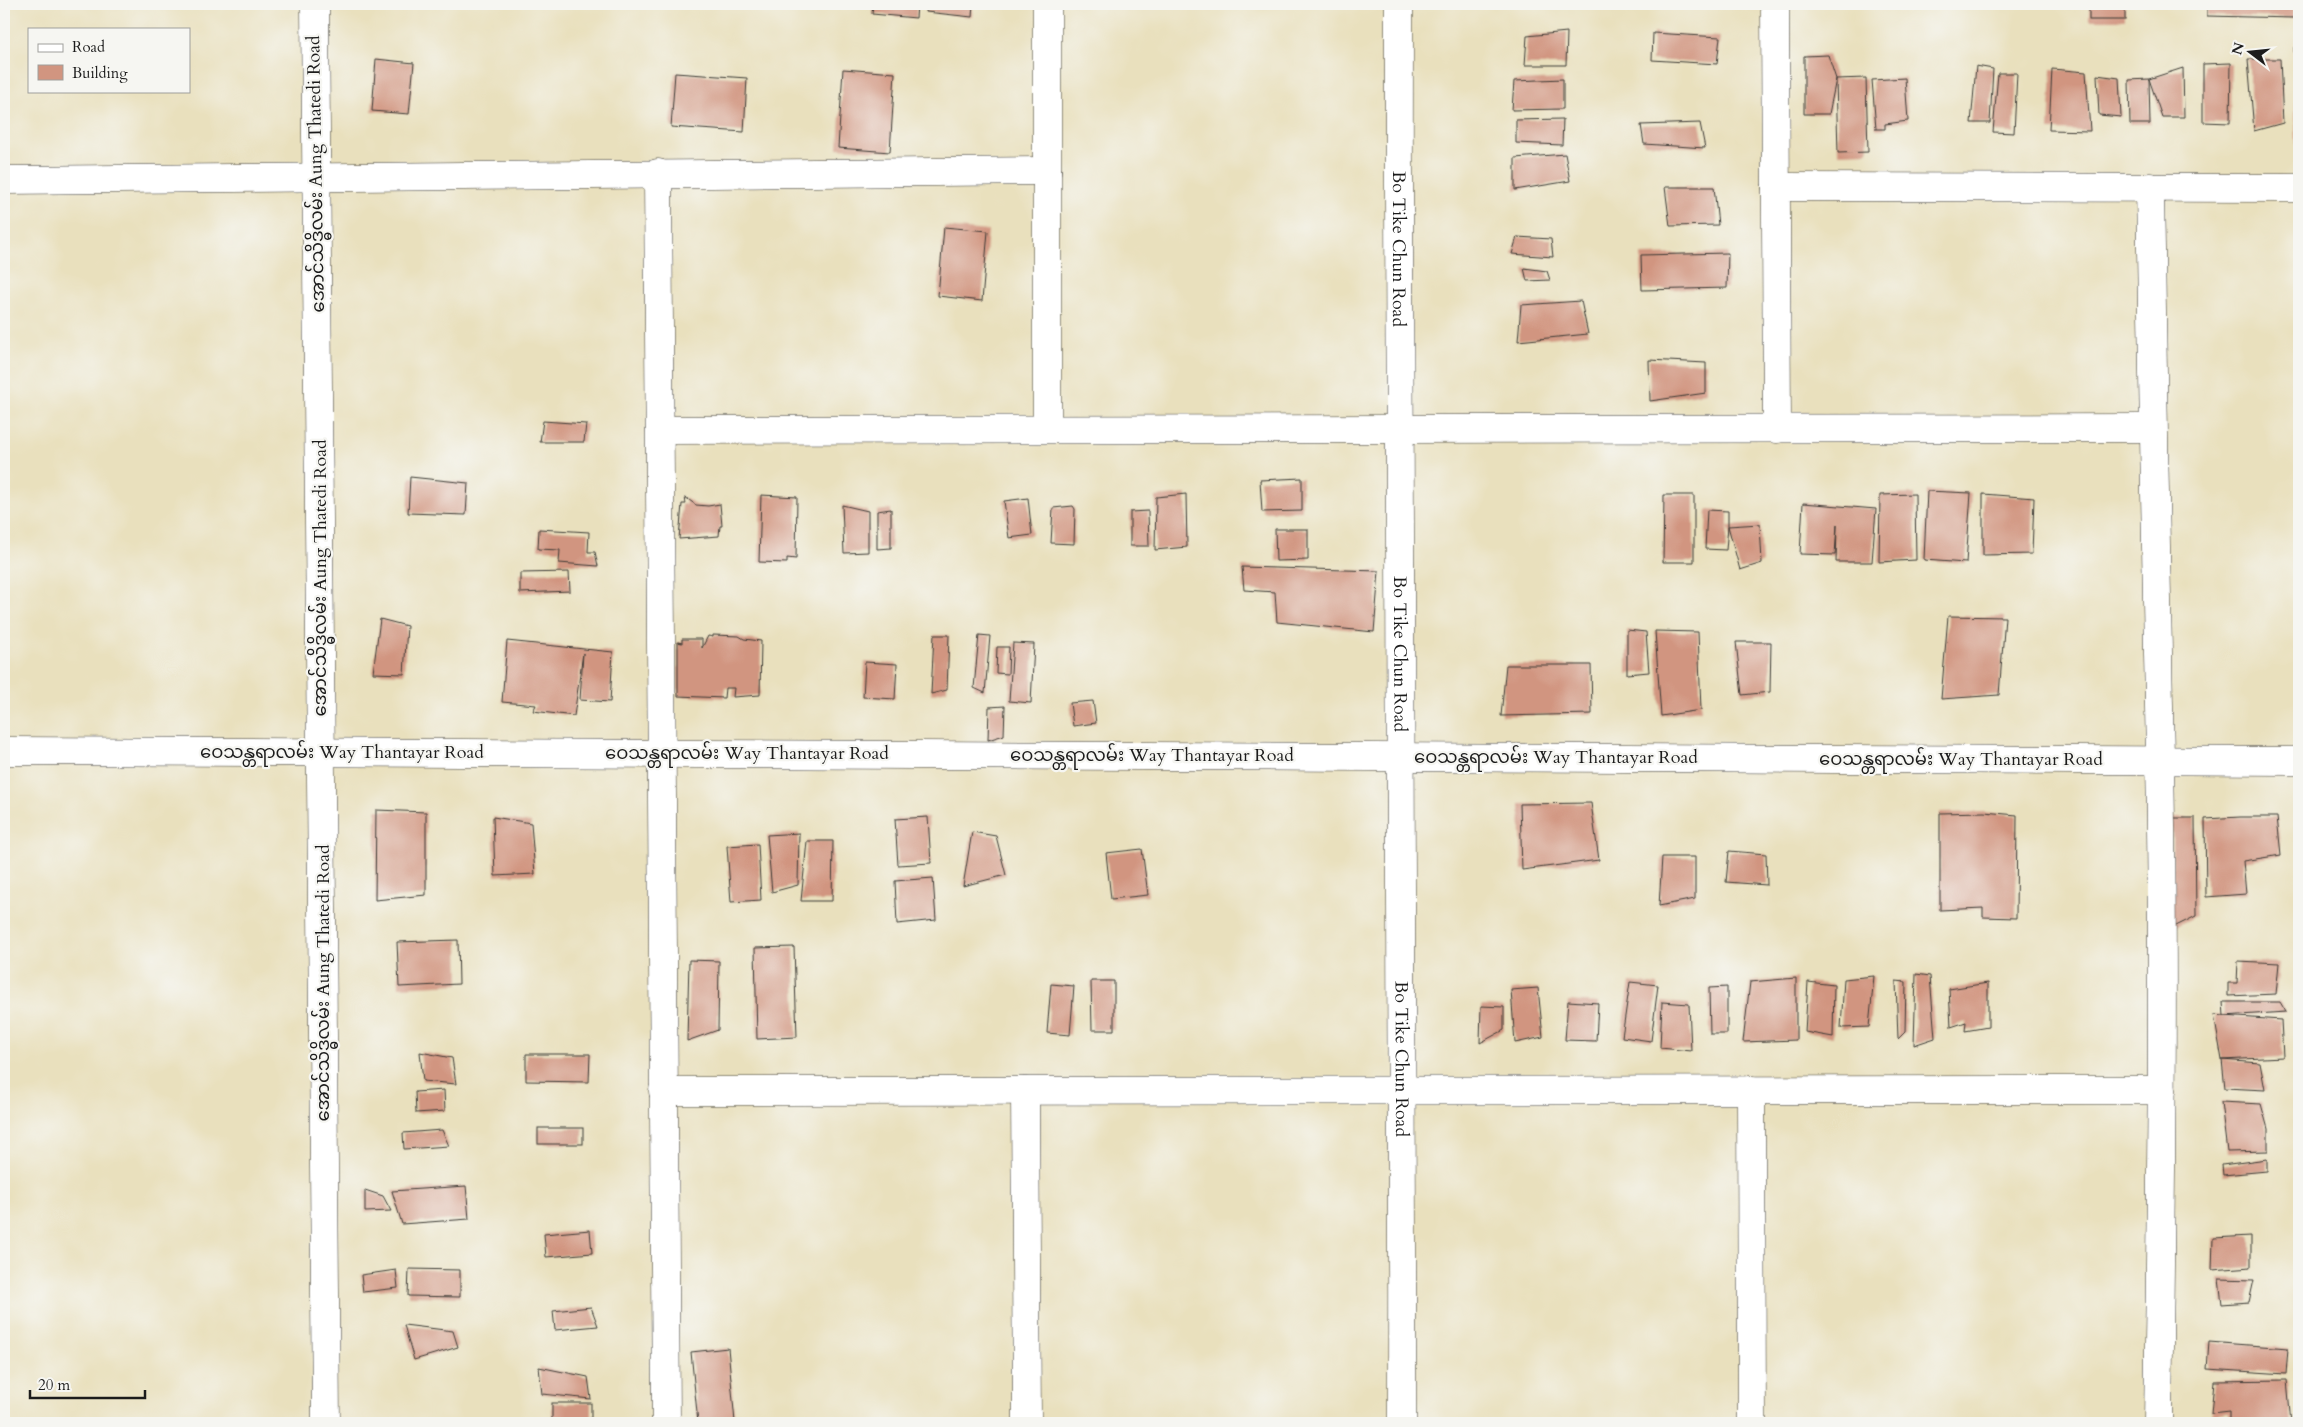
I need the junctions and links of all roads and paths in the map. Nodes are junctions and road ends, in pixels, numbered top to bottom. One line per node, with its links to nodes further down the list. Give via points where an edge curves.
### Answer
1 (315, 4): 7 (street, အောင်သိဒ္ဓိလမ်း Aung Thatedi Road)
2 (1047, 4): 5 (street)
3 (1399, 4): 14 (street, Bo Tike Chun Road)
4 (1775, 4): 9 (street)
5 (1047, 171): 6 (street); 13 (street)
6 (658, 173): 7 (street); 16 (street)
7 (316, 177): 8 (street); 18 (street, အောင်သိဒ္ဓိလမ်း Aung Thatedi Road)
8 (4, 180)
9 (1776, 187): 10 (street); 15 (street)
10 (2150, 188): 11 (street); 12 (street)
11 (2299, 188)
12 (2153, 428): 15 (street); 21 (street)
13 (1047, 429): 14 (street); 16 (street)
14 (1398, 429): 15 (street); 20 (street, Bo Tike Chun Road)
15 (1777, 429)
16 (660, 430): 19 (street)
17 (4, 751): 18 (street, ဝေသန္တရာလမ်း Way Thantayar Road)
18 (321, 752): 19 (street, ဝေသန္တရာလမ်း Way Thantayar Road); 28 (street, အောင်သိဒ္ဓိလမ်း Aung Thatedi Road)
19 (662, 753): 20 (street, ဝေသန္တရာလမ်း Way Thantayar Road); 26 (street)
20 (1400, 756): 21 (street, ဝေသန္တရာလမ်း Way Thantayar Road); 23 (street, Bo Tike Chun Road)
21 (2160, 760): 22 (street, ဝေသန္တရာလမ်း Way Thantayar Road); 25 (street)
22 (2299, 761)
23 (1402, 1090): 24 (street); 27 (street); 31 (street, Bo Tike Chun Road)
24 (1751, 1090): 25 (street); 32 (street)
25 (2162, 1090): 33 (street)
26 (664, 1091): 27 (street); 29 (street)
27 (1025, 1091): 30 (street)
28 (326, 1423)
29 (666, 1423)
30 (1027, 1423)
31 (1402, 1423)
32 (1752, 1423)
33 (2158, 1423)

